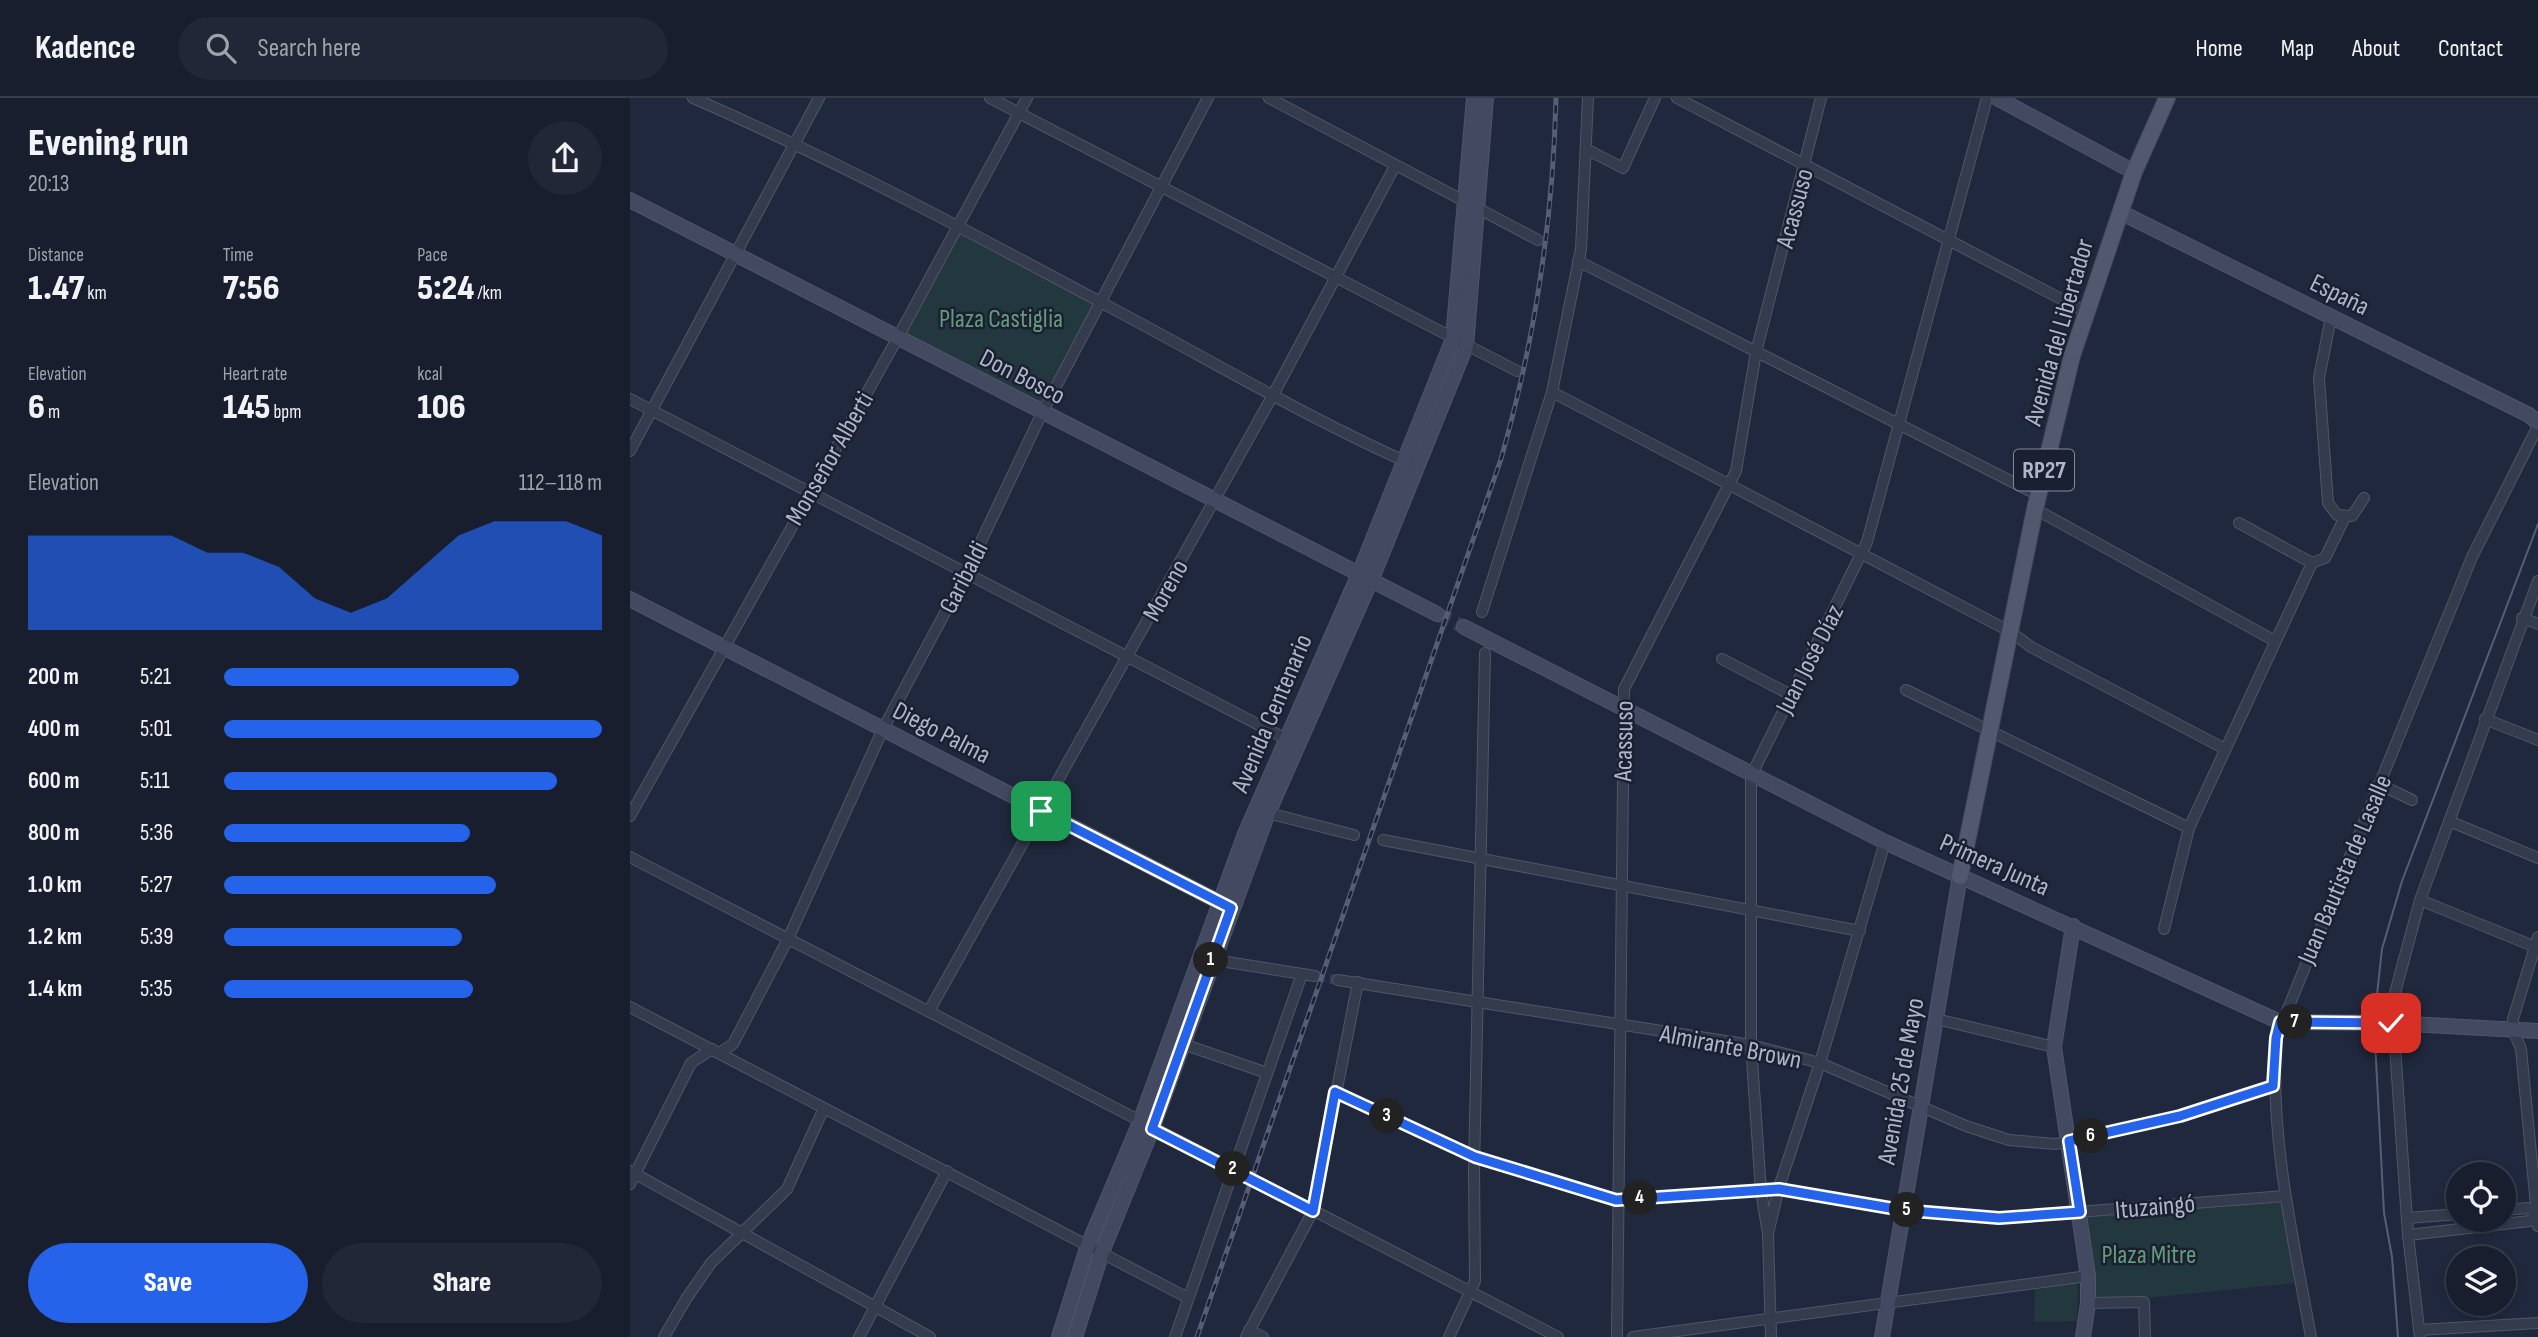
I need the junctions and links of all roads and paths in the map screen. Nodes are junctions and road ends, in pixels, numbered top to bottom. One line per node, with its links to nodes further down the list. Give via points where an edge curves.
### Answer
1 (694, 98): 17 (street)
2 (819, 98): 17 (street)
3 (990, 98): 16 (street)
4 (1027, 98): 16 (street, Monseñor Alberti)
5 (1208, 98): 22 (street, Garibaldi)
6 (1269, 98): 20 (street)
7 (1474, 98): 24 (street, Avenida Centenario)
8 (1486, 98): 24 (street, Avenida Centenario)
9 (1588, 98): 18 (street)
10 (1655, 98): 18 (street, via 1623,168)
11 (1677, 98): 19 (street)
12 (1821, 98): 19 (street, Acassuso)
13 (1987, 98): 27 (street, Juan José Díaz)
14 (1997, 98): 21 (street)
15 (2167, 98): 21 (main road, Avenida del Libertador / RP27)
16 (1018, 114): 22 (street); 26 (street, Monseñor Alberti)
17 (796, 143): 26 (street); 29 (street)
18 (1586, 149): 30 (street)
19 (1805, 163): 27 (street); 37 (street, Acassuso)
20 (1395, 166): 24 (street); 31 (street, Moreno)
21 (2134, 172): 25 (main road, Avenida del Libertador / RP27)
22 (1160, 187): 31 (street); 32 (street, Garibaldi)
23 (630, 200): 29 (street, Don Bosco)
24 (1471, 204): 28 (street); 36 (street, Avenida Centenario)
25 (2120, 212): 33 (main road, Avenida del Libertador / RP27); 34 (street, España)
26 (957, 225): 32 (street); 35 (street, Monseñor Alberti)
27 (1947, 238): 33 (street); 45 (street, Juan José Díaz)
28 (1538, 240)
29 (737, 254): 35 (street, Don Bosco); 42 (street)
30 (1578, 261): 37 (street); 39 (street)
31 (1335, 278): 36 (street); 40 (street, Moreno)
32 (1099, 301): 40 (street); 43 (street, Garibaldi)
33 (2086, 312): 52 (main road, Avenida del Libertador / RP27)
34 (2331, 317): 44 (street, España, via 2529,415); 53 (street, via 2319,378 2328,503 2331,511)
35 (897, 339): 43 (street, Don Bosco); 49 (street, Monseñor Alberti)
36 (1460, 342): 38 (street); 47 (street, Avenida Centenario)
37 (1756, 352): 45 (street); 48 (street, Acassuso)
38 (1517, 371)
39 (1552, 392): 48 (street); 61 (street)
40 (1273, 395): 47 (street); 51 (street, Moreno)
41 (630, 399): 42 (street)
42 (652, 411): 46 (street); 49 (street)
43 (1042, 413): 51 (street, Don Bosco); 57 (street, Garibaldi)
44 (2538, 424): 82 (street, Juan Bautista de Lasalle, via 2472,557)
45 (1897, 425): 52 (street); 55 (street, Juan José Díaz)
46 (630, 451)
47 (1410, 463): 58 (street, Avenida Centenario)
48 (1730, 484): 55 (street); 74 (street, Acassuso, via 1624,689)
49 (808, 494): 57 (street); 68 (street, Monseñor Alberti)
50 (2364, 498): 53 (street, via 2353,516)
51 (1215, 501): 58 (street, Don Bosco); 70 (street, Moreno)
52 (2036, 502): 66 (main road, Avenida del Libertador / RP27); 67 (street)
53 (2345, 517): 56 (street, via 2325,558)
54 (2239, 523): 56 (street)
55 (1862, 554): 66 (street); 73 (street, Juan José Díaz)
56 (2312, 563): 67 (street)
57 (965, 575): 70 (street); 76 (street, Garibaldi)
58 (1365, 577): 62 (street); 79 (street, Avenida Centenario)
59 (2538, 581): 63 (street)
60 (630, 599): 68 (street, Diego Palma)
61 (1482, 612)
62 (1437, 614)
63 (2522, 618): 64 (street); 75 (street)
64 (2538, 624)
65 (1464, 627): 74 (street, Primera Junta)
66 (2011, 632): 77 (main road, Avenida del Libertador / RP27); 80 (street, via 2031,647)
67 (2275, 641): 80 (street)
68 (723, 649): 76 (street, Diego Palma); 86 (street, Monseñor Alberti)
69 (1485, 653): 93 (street)
70 (1127, 657): 79 (street); 84 (street, Moreno)
71 (1722, 659): 73 (street)
72 (1906, 690): 77 (street)
73 (1791, 695): 81 (street, Juan José Díaz)
74 (1623, 709): 81 (street, Primera Junta); 96 (street, Acassuso)
75 (2485, 719): 78 (street); 87 (street)
76 (883, 729): 84 (street, Diego Palma); 103 (street, Garibaldi)
77 (1988, 732): 88 (street); 95 (main road, Avenida del Libertador / RP27)
78 (2538, 740)
79 (1291, 742): 85 (street, Avenida Centenario); 98 (street, Avenida Centenario, via 1245,834)
80 (2225, 748): 88 (street)
81 (1751, 776): 91 (street, Primera Junta); 99 (street, Juan José Díaz)
82 (2379, 784): 83 (street); 114 (street, Juan Bautista de Lasalle)
83 (2412, 800)
84 (1041, 811): 98 (street, Diego Palma); 112 (street, Moreno)
85 (1268, 813): 89 (street); 98 (street, Avenida Centenario)
86 (630, 816)
87 (2449, 821): 94 (street); 97 (street)
88 (2189, 828): 101 (street)
89 (1354, 835)
90 (1383, 840): 93 (street)
91 (1885, 842): 95 (street, Primera Junta); 102 (street)
92 (630, 857): 103 (street)
93 (1479, 858): 96 (street); 110 (street)
94 (2538, 858)
95 (1960, 876): 100 (street, Primera Junta); 113 (street, Avenida 25 de Mayo / RP27)
96 (1621, 885): 99 (street); 116 (street, Acassuso)
97 (2420, 900): 104 (street); 115 (street)
98 (1226, 906): 105 (street, Avenida Centenario)
99 (1751, 910): 102 (street); 120 (street, Juan José Díaz)
100 (2073, 926): 114 (street, Primera Junta); 121 (street)
101 (2164, 929)
102 (1860, 930): 123 (street)
103 (788, 939): 112 (street); 122 (street, Garibaldi, via 733,1044)
104 (2537, 944): 117 (street)
105 (1207, 958): 106 (street); 119 (street, Avenida Centenario); 129 (street, Avenida Centenario)
106 (1302, 974): 107 (street); 124 (street)
107 (1315, 976)
108 (1338, 980): 109 (street, Almirante Brown)
109 (1358, 982): 110 (street, Almirante Brown); 126 (street)
110 (1478, 1003): 116 (street, Almirante Brown); 131 (street)
111 (630, 1007): 122 (street)
112 (929, 1011): 129 (street)
113 (1936, 1019): 121 (street); 127 (street, Avenida 25 de Mayo / RP27)
114 (2280, 1022): 115 (street, Primera Junta); 125 (street, Juan Bautista de Lasalle)
115 (2391, 1023): 117 (street, Primera Junta); 145 (street)
116 (1618, 1026): 120 (street, Almirante Brown); 138 (street, Acassuso)
117 (2513, 1030): 118 (street, Primera Junta); 143 (street, via 2521,1049)
118 (2538, 1031)
119 (1183, 1044): 124 (street); 129 (street, Avenida Centenario)
120 (1751, 1045): 123 (street, Almirante Brown); 136 (street, Juan José Díaz)
121 (2054, 1047): 130 (street)
122 (715, 1051): 128 (street); 134 (street, Garibaldi, via 691,1063)
123 (1820, 1063): 127 (street, Almirante Brown); 135 (street)
124 (1268, 1073): 132 (street)
125 (2273, 1086): 130 (street, Almirante Brown, via 2180,1116); 137 (street, Juan Bautista de Lasalle)
126 (1335, 1092): 131 (street, Ituzaingó); 141 (street)
127 (1921, 1104): 130 (street, Almirante Brown, via 2009,1140); 140 (street, Avenida 25 de Mayo / RP27)
128 (824, 1108): 133 (street); 147 (street, via 787,1189)
129 (1146, 1125): 132 (street); 150 (street, Avenida Centenario); 151 (street, Avenida Centenario)
130 (2069, 1141): 142 (street)
131 (1475, 1157): 138 (street, Ituzaingó); 153 (street)
132 (1233, 1169): 141 (street); 154 (street)
133 (947, 1171): 150 (street); 157 (street)
134 (632, 1177): 147 (street)
135 (1779, 1189): 136 (street, Ituzaingó); 140 (street, Ituzaingó); 148 (street)
136 (1761, 1191): 138 (street, Ituzaingó); 148 (street, Juan José Díaz)
137 (2285, 1196): 142 (street, Ituzaingó); 177 (street, Juan Bautista de Lasalle)
138 (1616, 1200): 172 (street, Acassuso)
139 (2516, 1209): 143 (street)
140 (1902, 1210): 142 (street, Ituzaingó, via 1999,1218); 156 (street, Avenida 25 de Mayo / RP27)
141 (1313, 1211): 153 (street); 160 (street)
142 (2080, 1212): 152 (street)
143 (2537, 1213): 146 (street); 149 (street, via 2530,1222)
144 (2446, 1215): 145 (street)
145 (2407, 1218): 149 (street)
146 (2538, 1226)
147 (742, 1234): 157 (street); 163 (street, via 698,1280)
148 (1768, 1234): 158 (street)
149 (2408, 1235): 161 (street)
150 (1088, 1244): 151 (street); 166 (street, Avenida Centenario)
151 (1102, 1252): 154 (street); 167 (street, Avenida Centenario)
152 (2088, 1276): 155 (street); 156 (street)
153 (1472, 1292): 170 (street); 171 (street)
154 (1188, 1298): 168 (street)
155 (2088, 1303): 162 (street); 176 (street, via 2144,1302)
156 (1888, 1304): 158 (street); 175 (street, Avenida 25 de Mayo / RP27)
157 (875, 1308): 164 (street); 165 (street)
158 (1770, 1320): 173 (street); 174 (street)
159 (2538, 1323): 161 (street)
160 (1247, 1333): 169 (street)
161 (2420, 1333)
162 (2084, 1336)
163 (664, 1337)
164 (859, 1337)
165 (930, 1337)
166 (1059, 1337)
167 (1075, 1337)
168 (1175, 1337)
169 (1263, 1337)
170 (1449, 1337)
171 (1558, 1337)
172 (1617, 1337)
173 (1633, 1337)
174 (1770, 1337)
175 (1882, 1337)
176 (2146, 1337)
177 (2311, 1337)

